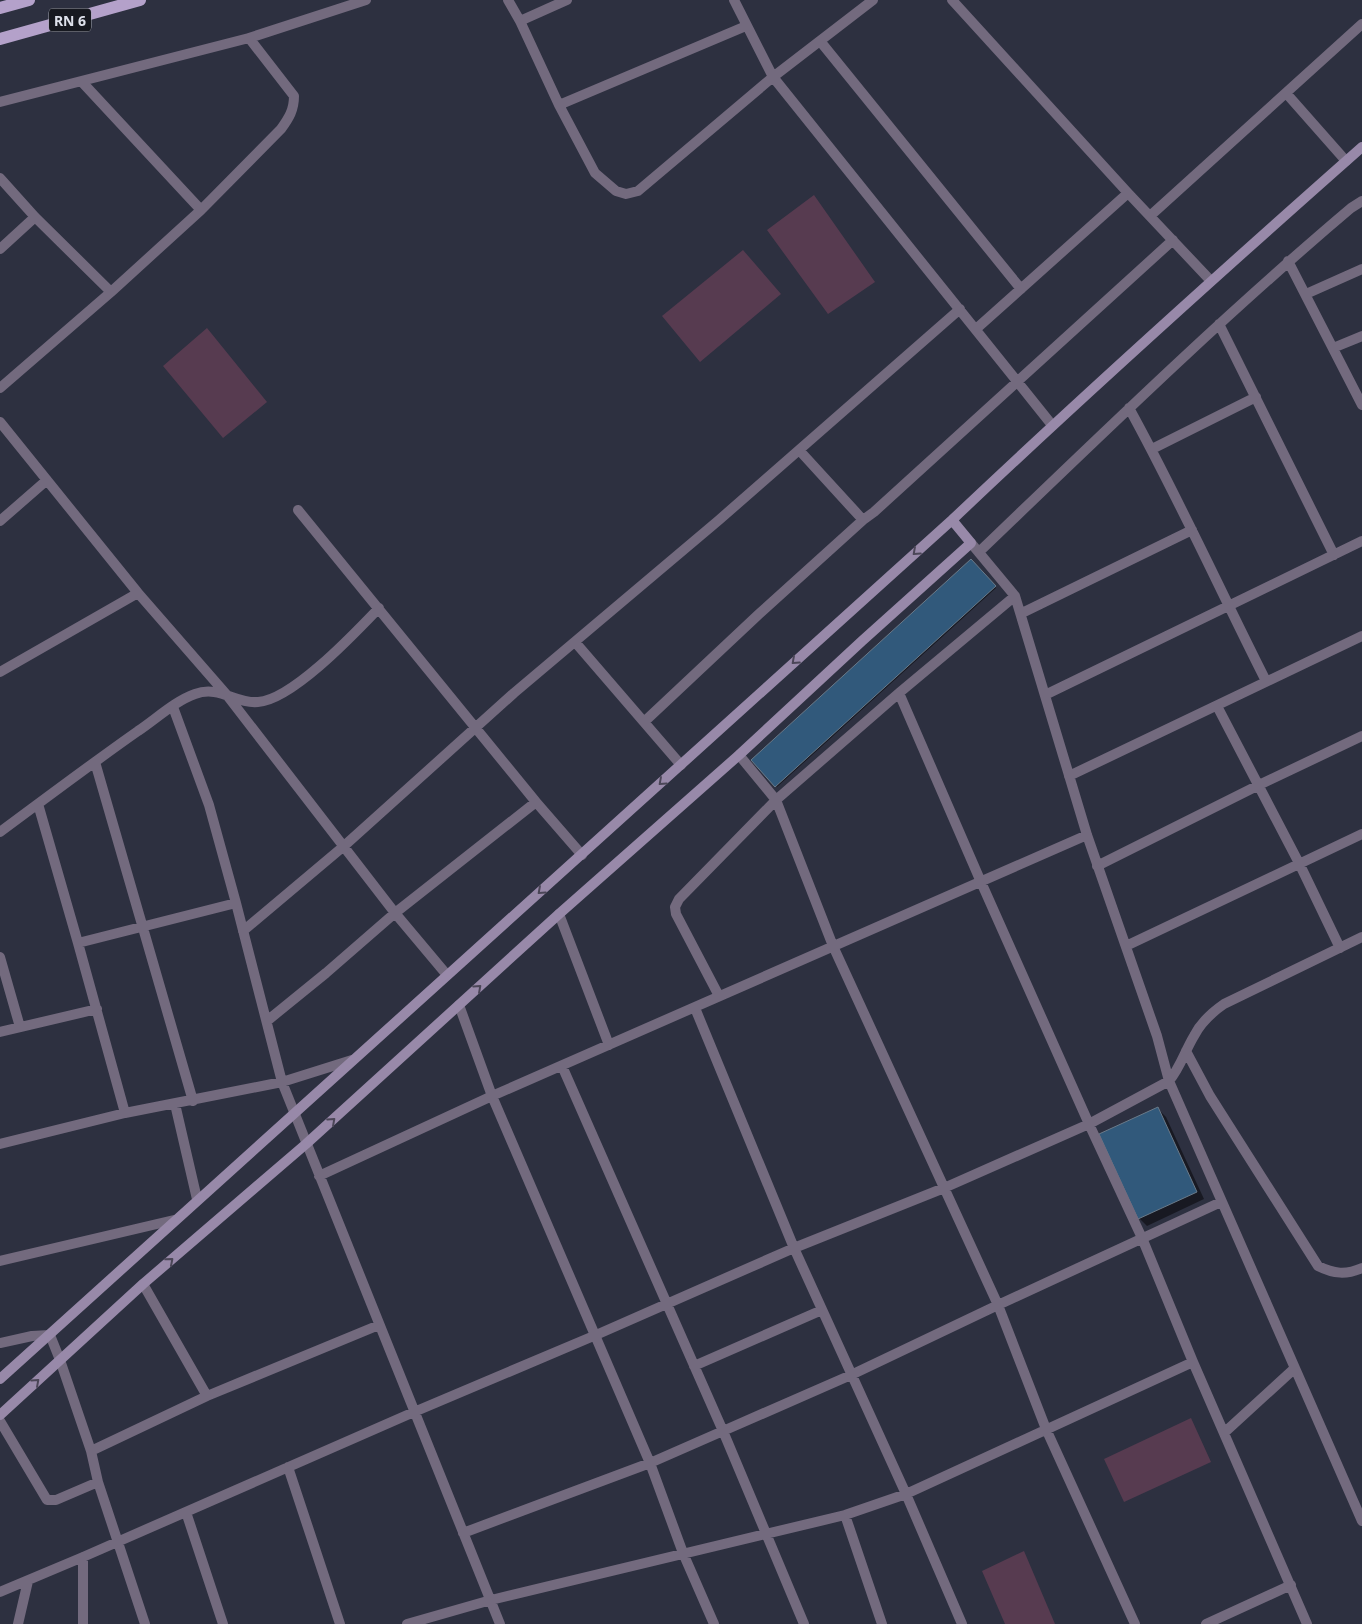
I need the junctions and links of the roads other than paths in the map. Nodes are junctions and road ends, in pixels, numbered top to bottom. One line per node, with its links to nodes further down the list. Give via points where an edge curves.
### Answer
1 (28, 0): 10 (main road, RN 6)
2 (140, 0): 16 (main road, RN 6)
3 (366, 0): 15 (street)
4 (508, 0): 12 (street)
5 (567, 0): 12 (street)
6 (734, 0): 14 (street)
7 (853, 0): 11 (street)
8 (873, 0): 11 (street)
9 (952, 0): 26 (street)
10 (0, 8)
11 (858, 11): 17 (street)
12 (520, 21): 22 (street)
13 (1362, 24): 20 (street)
14 (746, 26): 18 (street); 22 (street)
15 (249, 38): 19 (street); 28 (street, via 294,96 294,105 281,129)
16 (0, 39)
17 (820, 41): 18 (street); 36 (street)
18 (773, 78): 22 (street, via 652,180 638,191 626,194 616,191 595,173); 39 (street)
19 (82, 82): 21 (street); 28 (street)
20 (1286, 93): 24 (street); 29 (street)
21 (0, 102)
22 (559, 105)
23 (1362, 147): 24 (main road)
24 (1346, 161): 35 (main road)
25 (0, 178): 30 (street)
26 (1128, 193): 29 (street); 36 (street)
27 (1362, 201): 33 (street)
28 (201, 210): 37 (street)
29 (1150, 216): 31 (street)
30 (35, 217): 32 (street); 37 (street)
31 (1173, 240): 35 (street); 44 (street)
32 (0, 249)
33 (1288, 261): 38 (street); 40 (street)
34 (1362, 269): 38 (street)
35 (1211, 280): 50 (main road)
36 (1021, 289): 41 (street)
37 (111, 292): 45 (street)
38 (1306, 294): 43 (street)
39 (960, 309): 41 (street); 52 (street)
40 (1219, 324): 46 (street); 48 (street)
41 (976, 330): 44 (street)
42 (1362, 336): 43 (street)
43 (1333, 348): 47 (street)
44 (1018, 383): 50 (street); 55 (street)
45 (0, 388)
46 (1256, 396): 51 (street); 62 (street)
47 (1362, 405)
48 (1129, 408): 51 (street); 61 (street)
49 (0, 422): 53 (street)
50 (1052, 426): 56 (main road)
51 (1152, 449): 58 (street)
52 (799, 450): 55 (street); 69 (street)
53 (47, 480): 57 (street); 63 (street)
54 (298, 510): 66 (street)
55 (863, 520): 77 (street)
56 (952, 520): 60 (main road); 82 (main road, one-way to 82)
57 (0, 521)
58 (1192, 530): 65 (street); 67 (street)
59 (1362, 541): 62 (street)
60 (971, 543): 61 (street); 80 (main road)
61 (978, 552): 64 (street)
62 (1334, 555): 65 (street)
63 (138, 594): 70 (street); 73 (street)
64 (1015, 596): 67 (street); 72 (street)
65 (1228, 606): 71 (street); 74 (street)
66 (379, 608): 73 (street, via 351,637 285,693 266,702 255,703); 78 (street)
67 (1022, 613): 74 (street)
68 (1362, 636): 71 (street)
69 (575, 642): 77 (street); 78 (street)
70 (0, 672)
71 (1266, 681): 75 (street)
72 (899, 692): 85 (street); 95 (street)
73 (226, 694): 76 (street, via 208,691 195,694); 91 (street)
74 (1045, 695): 83 (street)
75 (1217, 706): 83 (street); 84 (street)
76 (173, 707): 81 (street); 96 (street, via 208,805)
77 (644, 722): 82 (street)
78 (476, 727): 86 (street); 91 (street)
79 (1362, 736): 84 (street)
80 (739, 755): 85 (street); 98 (main road)
81 (95, 762): 87 (street); 99 (street)
82 (681, 765): 92 (main road, one-way to 92)
83 (1069, 776): 90 (street)
84 (1259, 785): 93 (street); 94 (street)
85 (776, 800): 103 (street); 108 (street, via 679,899 675,907)
86 (536, 802): 92 (street); 97 (street)
87 (38, 804): 88 (street); 102 (street)
88 (0, 832)
89 (1362, 834): 93 (street)
90 (1087, 835): 94 (street); 95 (street)
91 (344, 846): 97 (street); 100 (street)
92 (582, 855): 107 (main road, one-way to 107)
93 (1300, 865): 104 (street); 105 (street)
94 (1097, 866): 104 (street)
95 (980, 882): 103 (street); 126 (street)
96 (236, 902): 99 (street); 100 (street)
97 (395, 913): 107 (street); 112 (street)
98 (559, 914): 109 (main road, one-way to 98); 115 (street)
99 (143, 927): 102 (street); 122 (street)
100 (243, 931): 112 (street)
101 (1362, 937): 105 (street)
102 (78, 943): 111 (street)
103 (833, 946): 108 (street); 130 (street)
104 (1126, 946): 120 (street)
105 (1340, 948): 116 (street, via 1224,1004 1207,1018)
106 (0, 957): 113 (street)
107 (447, 976): 117 (main road)
108 (719, 996): 110 (street)
109 (459, 1006): 121 (street); 128 (main road, one-way to 109)
110 (695, 1008): 115 (street); 135 (street)
111 (97, 1009): 113 (street); 124 (street)
112 (267, 1021): 119 (street)
113 (20, 1027): 114 (street)
114 (0, 1032)
115 (609, 1045): 118 (street)
116 (1186, 1051): 120 (street); 137 (street, via 1215,1104 1318,1266 1334,1274)
117 (352, 1060): 119 (street); 125 (main road)
118 (562, 1066): 121 (street); 139 (street)
119 (282, 1082): 122 (street); 125 (street)
120 (1169, 1082): 126 (street); 132 (street)
121 (492, 1096): 129 (street); 144 (street)
122 (193, 1101): 123 (street)
123 (175, 1104): 124 (street); 131 (street)
124 (125, 1113): 127 (street)
125 (294, 1113): 128 (street); 131 (main road)
126 (1089, 1124): 130 (street); 134 (street)
127 (0, 1144)
128 (306, 1144): 129 (street); 138 (main road, one-way to 128)
129 (319, 1176): 142 (street)
130 (944, 1188): 135 (street); 140 (street)
131 (198, 1199): 133 (main road)
132 (1221, 1202): 134 (street); 149 (street)
133 (174, 1220): 136 (street); 143 (main road)
134 (1142, 1238): 140 (street); 147 (street)
135 (794, 1248): 139 (street); 141 (street)
136 (0, 1260)
137 (1362, 1268)
138 (143, 1284): 146 (main road); 152 (street)
139 (667, 1303): 144 (street); 148 (street)
140 (998, 1305): 150 (street); 156 (street)
141 (822, 1310): 148 (street); 150 (street)
142 (379, 1325): 152 (street); 153 (street)
143 (50, 1335): 145 (street); 146 (street); 151 (main road)
144 (596, 1335): 153 (street); 160 (street)
145 (0, 1343)
146 (60, 1360): 154 (main road, one-way to 146); 159 (street)
147 (1193, 1362): 156 (street); 158 (street)
148 (694, 1366): 157 (street)
149 (1295, 1368): 158 (street); 166 (street)
150 (851, 1375): 157 (street); 163 (street)
151 (0, 1379)
152 (207, 1396): 159 (street)
153 (414, 1412): 161 (street); 167 (street)
154 (0, 1415)
155 (0, 1421): 162 (street, via 47,1500 56,1500)
156 (1046, 1429): 163 (street); 187 (street)
157 (723, 1431): 160 (street); 168 (street)
158 (1225, 1432): 173 (street)
159 (91, 1451): 162 (street)
160 (650, 1463): 167 (street); 170 (street)
161 (288, 1467): 164 (street); 180 (street)
162 (98, 1482): 169 (street)
163 (906, 1494): 165 (street); 186 (street)
164 (186, 1512): 169 (street); 179 (street)
165 (844, 1515): 168 (street); 185 (street)
166 (1362, 1521)
167 (463, 1533): 175 (street)
168 (766, 1533): 170 (street); 184 (street)
169 (119, 1542): 171 (street); 178 (street)
170 (683, 1553): 175 (street); 183 (street)
171 (83, 1557): 172 (street); 177 (street)
172 (28, 1581): 174 (street); 176 (street)
173 (1291, 1585): 188 (street); 189 (street)
174 (0, 1592)
175 (490, 1600): 181 (street); 182 (street)
176 (18, 1624)
177 (83, 1624)
178 (145, 1624)
179 (223, 1624)
180 (340, 1624)
181 (407, 1624)
182 (500, 1624)
183 (714, 1624)
184 (804, 1624)
185 (882, 1624)
186 (962, 1624)
187 (1135, 1624)
188 (1206, 1624)
189 (1307, 1624)

